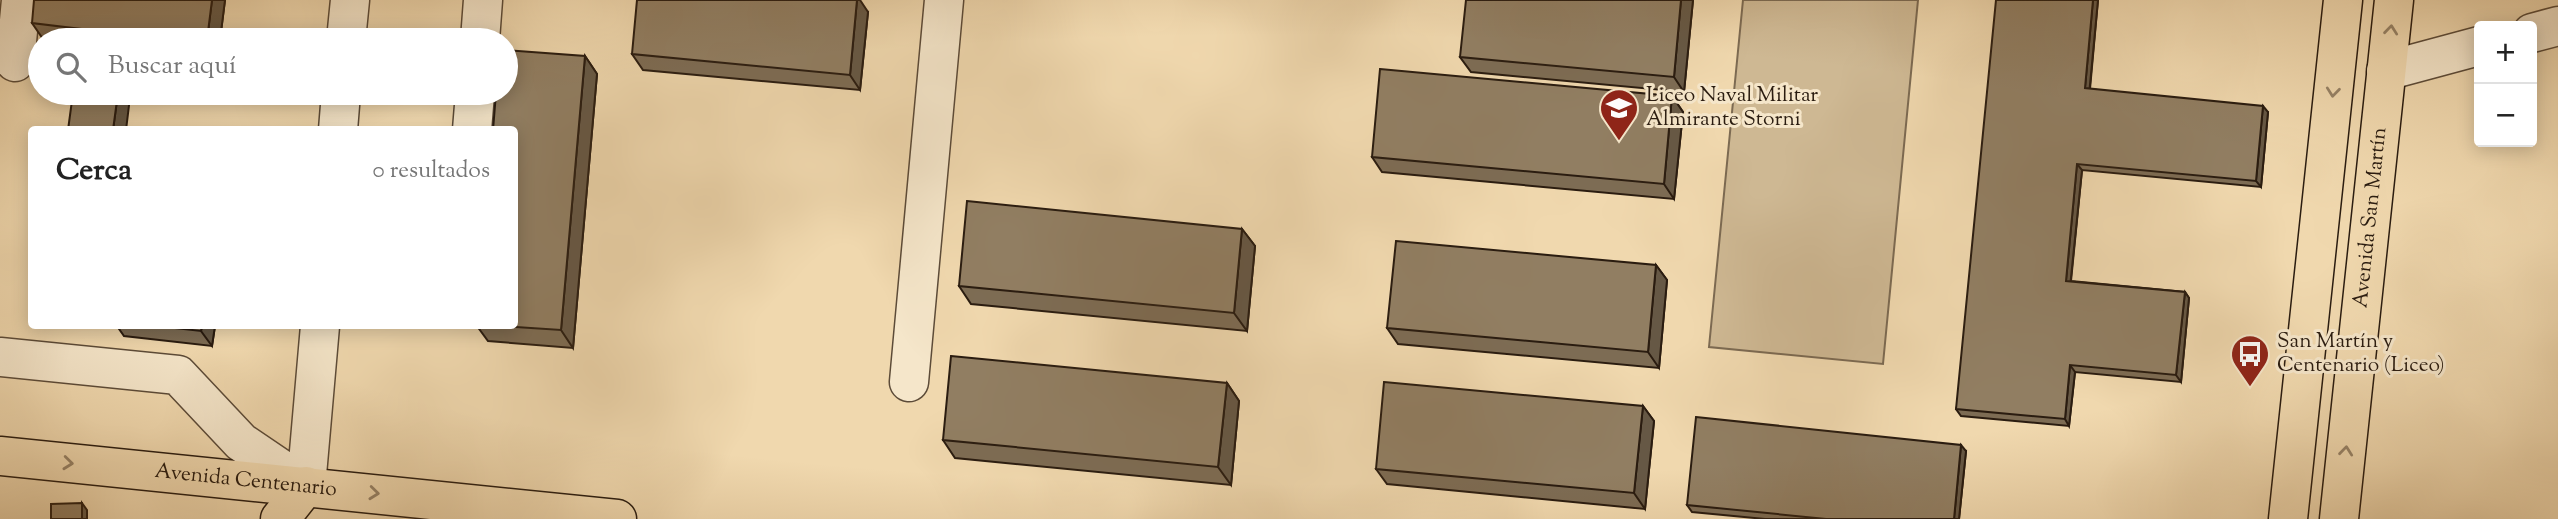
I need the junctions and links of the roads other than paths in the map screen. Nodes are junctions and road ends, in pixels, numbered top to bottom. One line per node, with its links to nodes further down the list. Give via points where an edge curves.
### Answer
1 (21, 0): 12 (street)
2 (350, 0): 8 (street)
3 (483, 0): 9 (street)
4 (944, 0): 20 (street)
5 (2343, 0): 25 (main road, one-way to 25)
6 (2394, 0): 13 (main road, Avenida San Martín, one-way to 6)
7 (2558, 26): 10 (street)
8 (347, 28)
9 (481, 28)
10 (2537, 32)
11 (2474, 47): 13 (street)
12 (18, 62)
13 (2386, 71): 26 (main road, Avenida San Martín, one-way to 13)
14 (340, 105): 16 (street)
15 (474, 105): 17 (street)
16 (338, 126)
17 (471, 126)
18 (320, 329): 22 (street)
19 (0, 357): 22 (street, via 178,375 241,442)
20 (909, 382)
21 (0, 456): 22 (main road, Avenida Centenario, one-way to 22)
22 (310, 502): 23 (main road); 24 (main road, Avenida Centenario, one-way to 24)
23 (280, 519)
24 (617, 519)
25 (2288, 519)
26 (2339, 519)

